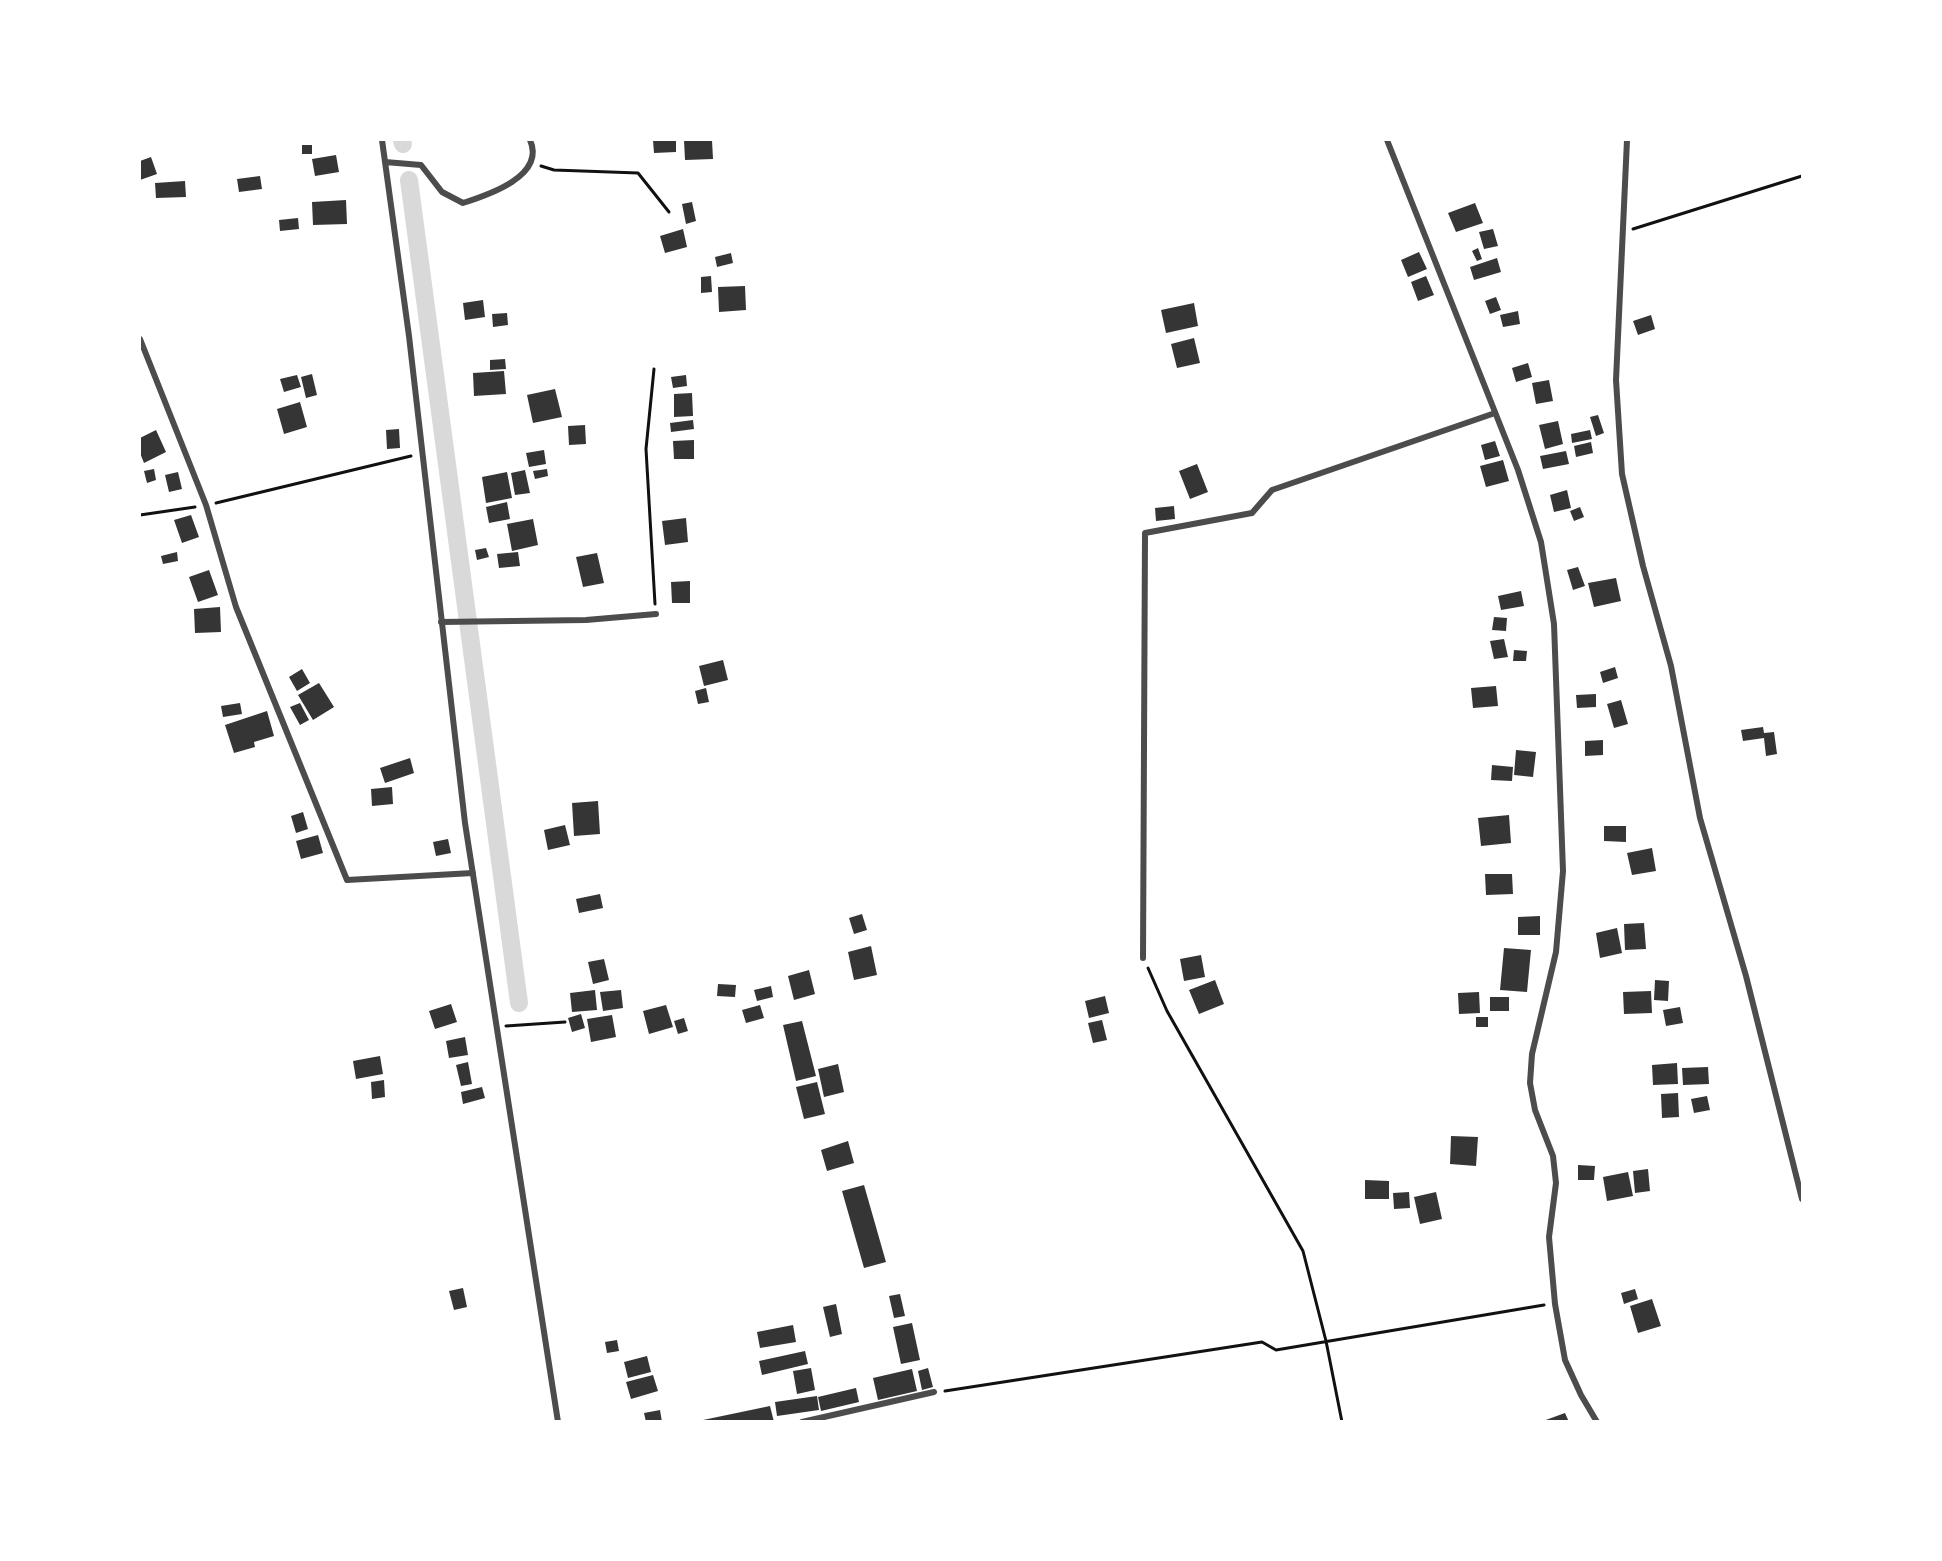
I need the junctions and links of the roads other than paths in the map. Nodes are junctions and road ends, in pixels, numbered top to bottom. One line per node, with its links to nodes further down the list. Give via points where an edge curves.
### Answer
1 (382, 140): 5 (street)
2 (530, 140): 5 (street, via 531,163 505,189 463,203 441,192 421,165)
3 (1387, 140): 7 (street)
4 (1627, 140): 12 (street, via 1616,380 1622,474 1671,666 1700,818 1746,976)
5 (385, 162): 9 (street)
6 (140, 339): 10 (street, via 206,505 236,607 347,880)
7 (1495, 413): 11 (street, via 1272,490 1252,513 1145,533); 16 (street, via 1541,542 1554,624 1563,871 1556,952 1532,1054 1530,1083 1554,1165 1556,1183 1549,1237 1565,1360)
8 (656, 614): 9 (street, via 586,620)
9 (441, 622): 10 (street)
10 (472, 873): 14 (street)
11 (1143, 958)
12 (1803, 1199)
13 (934, 1392): 15 (street)
14 (558, 1422)
15 (802, 1422)
16 (1597, 1422)

